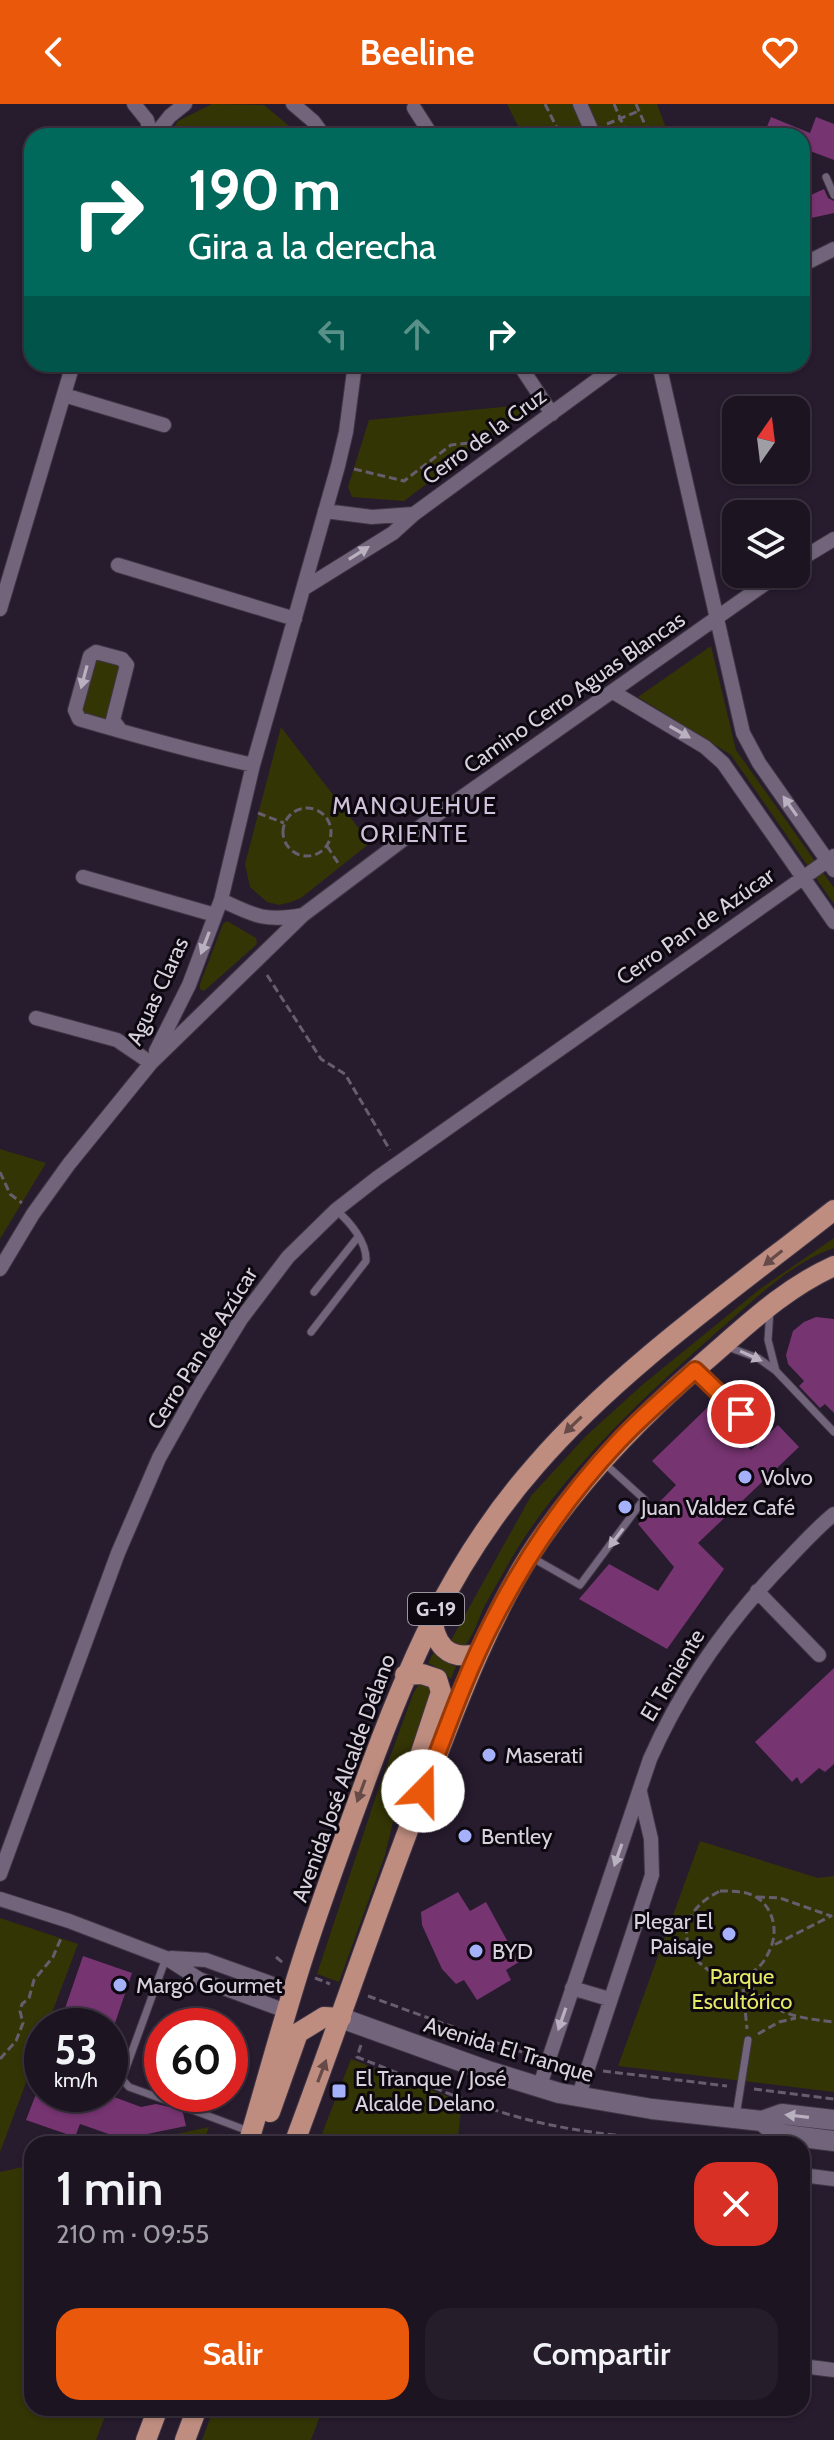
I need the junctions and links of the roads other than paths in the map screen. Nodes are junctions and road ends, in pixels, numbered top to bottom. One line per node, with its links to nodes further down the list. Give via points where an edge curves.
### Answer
1 (134, 104): 6 (street)
2 (185, 104): 7 (street)
3 (293, 104): 8 (street)
4 (580, 104): 10 (street)
5 (414, 108): 9 (street)
6 (150, 128)
7 (160, 128)
8 (318, 128)
9 (426, 128)
10 (592, 128)
11 (826, 177): 12 (lane)
12 (834, 195)
13 (834, 249): 14 (street)
14 (810, 261)
15 (71, 372): 20 (street)
16 (354, 372): 23 (street, Aguas Claras, via 346,432)
17 (524, 372): 21 (street)
18 (608, 372): 21 (street, Cerro de la Cruz)
19 (661, 372): 31 (street)
20 (64, 395): 22 (street); 30 (street)
21 (552, 414): 24 (street, Cerro de la Cruz)
22 (164, 425)
23 (325, 511): 24 (street, Cerro de la Cruz, via 372,517); 29 (street, Aguas Claras)
24 (414, 514): 29 (street, Cerro de la Cruz, one-way to 24)
25 (834, 539): 26 (street)
26 (810, 554)
27 (118, 565): 32 (street)
28 (759, 588): 31 (street, Camino Cerro Aguas Blancas)
29 (303, 589): 32 (street, Aguas Claras)
30 (0, 609)
31 (716, 618): 33 (street, Camino Cerro Aguas Blancas); 36 (street, one-way to 31, via 743,733)
32 (295, 619): 35 (street, Aguas Claras)
33 (613, 692): 38 (street, one-way to 38, via 723,763); 41 (street, Camino Cerro Aguas Blancas)
34 (121, 731): 34 (street, one-way to 34, via 113,720 127,665 96,652 90,656 75,710 79,719); 35 (street)
35 (253, 765): 39 (street, Aguas Claras)
36 (832, 862): 38 (street, Cerro Pan de Azúcar)
37 (83, 877): 40 (street, Aguas Claras)
38 (803, 878): 43 (street); 49 (street, Cerro Pan de Azúcar)
39 (221, 900): 40 (street, Aguas Claras); 42 (street)
40 (215, 915): 45 (street, Aguas Claras, one-way to 45)
41 (303, 915): 42 (street); 44 (street, Camino Cerro Aguas Blancas)
42 (264, 918): 44 (street, via 268,935)
43 (834, 922)
44 (261, 955): 46 (street, Camino Cerro Aguas Blancas)
45 (189, 985): 46 (street, via 197,1001); 48 (street, Aguas Claras)
46 (211, 1002): 48 (street, Camino Cerro Aguas Blancas)
47 (36, 1018): 48 (street, Aguas Claras, via 117,1040)
48 (151, 1063): 53 (street, Camino Cerro Aguas Blancas, via 89,1137)
49 (336, 1210): 51 (lane); 72 (street, Cerro Pan de Azúcar, via 288,1257 241,1319 159,1458 118,1553)
50 (834, 1210): 66 (main road, Avenida José Alcalde Délano / G-19, one-way to 66, via 671,1339 557,1440 490,1522)
51 (358, 1237): 54 (lane); 56 (lane, via 366,1255 363,1266)
52 (834, 1266): 55 (main road, G-19)
53 (0, 1269)
54 (314, 1292)
55 (771, 1303): 57 (main road, G-19); 59 (lane, via 768,1332)
56 (311, 1332)
57 (723, 1346): 58 (main road, G-19); 59 (lane, one-way to 59, via 752,1355)
58 (695, 1370): 60 (lane); 62 (main road, G-19)
59 (776, 1371): 61 (lane)
60 (760, 1432)
61 (834, 1432)
62 (602, 1460): 64 (main road, G-19); 64 (lane, one-way to 64, via 644,1499 641,1504 580,1585)
63 (834, 1514): 65 (street, El Teniente)
64 (530, 1556): 67 (main road, G-19)
65 (757, 1591): 68 (street); 70 (street, El Teniente, via 680,1697)
66 (432, 1615): 67 (main road, via 436,1638 445,1650); 69 (main road, Avenida José Alcalde Délano / G-19)
67 (477, 1654): 71 (main road, G-19)
68 (819, 1655)
69 (405, 1675): 71 (main road, via 437,1679 441,1692 404,1804); 77 (main road, Avenida José Alcalde Délano / G-19, one-way to 77)
70 (640, 1792): 75 (street, El Teniente, one-way to 75); 76 (street, via 651,1839 652,1875)
71 (412, 1818): 80 (main road, G-19)
72 (0, 1874)
73 (0, 1899): 74 (street)
74 (166, 1958): 77 (street, via 206,1960); 78 (lane)
75 (572, 1988): 76 (street); 82 (street, El Teniente, one-way to 82)
76 (609, 1999): 84 (street)
77 (289, 2001): 90 (main road, Avenida José Alcalde Délano / G-19)
78 (148, 2008)
79 (144, 2018): 83 (lane, via 122,2079)
80 (341, 2018): 82 (main road, Avenida El Tranque); 91 (main road, via 324,2017 298,2033 268,2119); 92 (main road, G-19, one-way to 80)
81 (748, 2040): 86 (lane)
82 (539, 2088): 84 (main road, Avenida El Tranque)
83 (144, 2092)
84 (578, 2098): 86 (main road, Avenida El Tranque)
85 (194, 2112): 89 (lane)
86 (736, 2118): 88 (main road, Avenida El Tranque)
87 (834, 2120): 88 (main road, Avenida El Tranque, one-way to 88, via 782,2114)
88 (762, 2121): 93 (main road, Avenida El Tranque, via 778,2134)
89 (244, 2136)
90 (253, 2136)
91 (255, 2136)
92 (297, 2136)
93 (794, 2136)
94 (810, 2138): 95 (main road, Avenida El Tranque)
95 (834, 2141)
96 (810, 2176): 97 (street)
97 (834, 2179)
98 (810, 2367): 99 (street)
99 (834, 2370)
100 (155, 2416): 102 (main road)
101 (194, 2416): 103 (main road)
102 (146, 2440)
103 (185, 2440)

